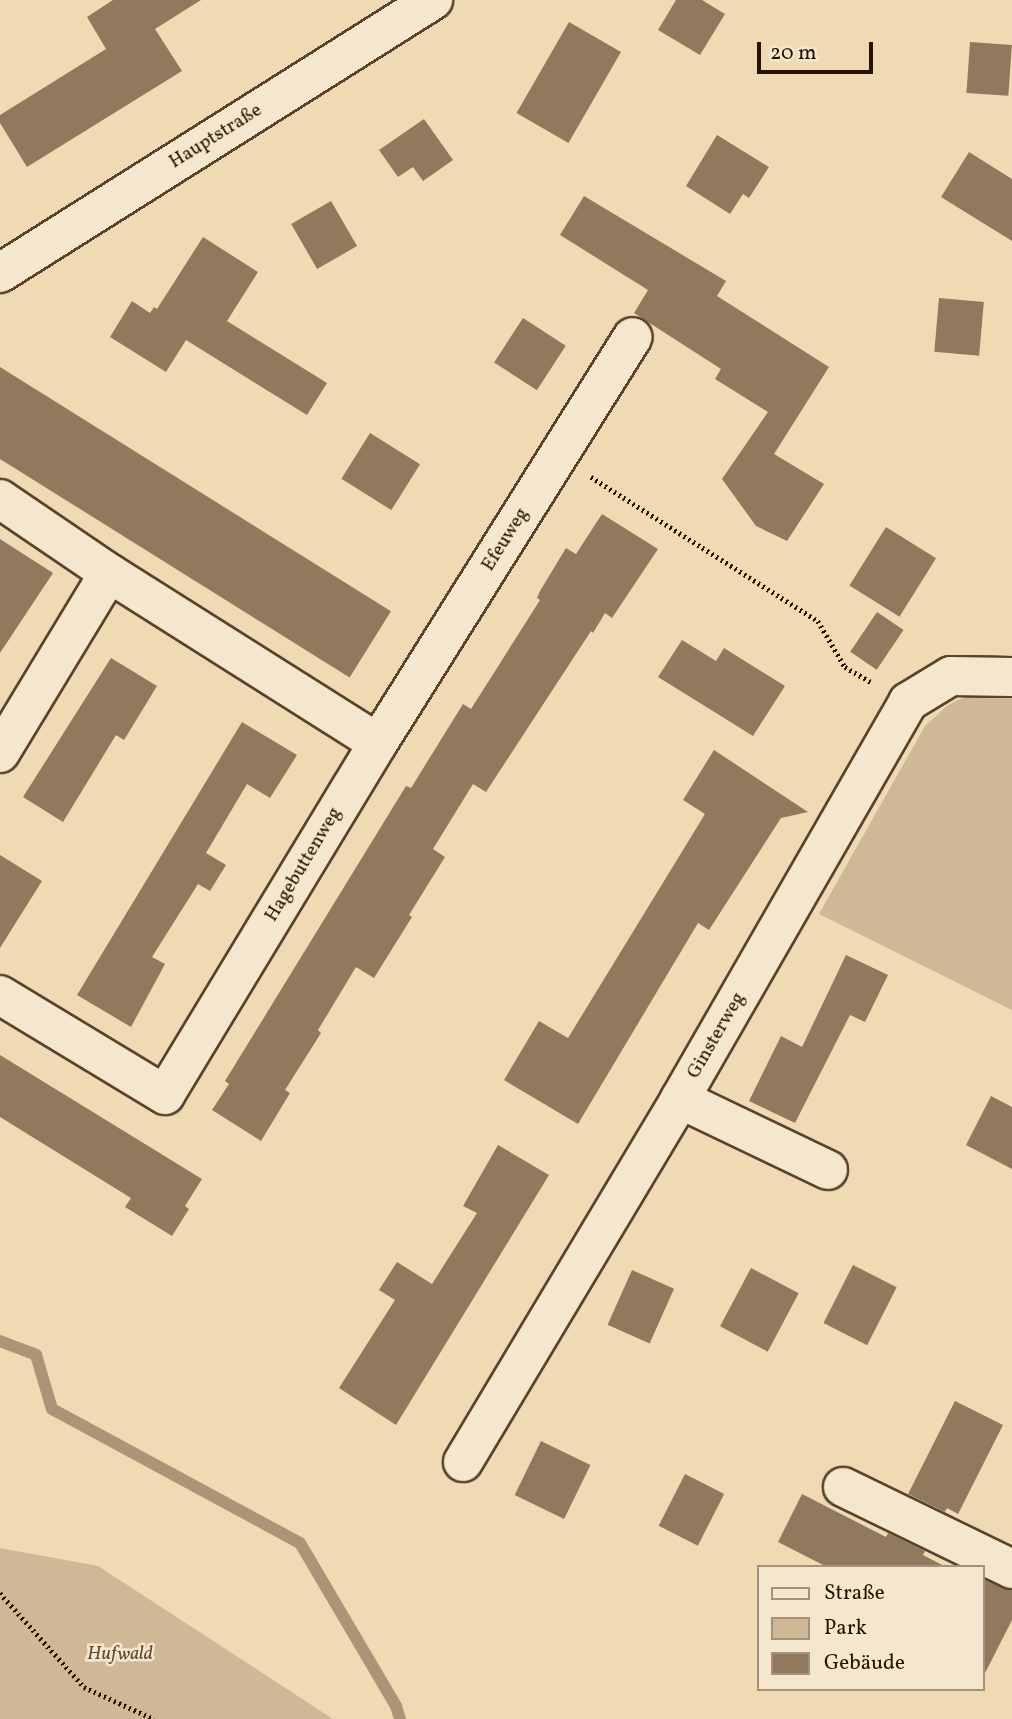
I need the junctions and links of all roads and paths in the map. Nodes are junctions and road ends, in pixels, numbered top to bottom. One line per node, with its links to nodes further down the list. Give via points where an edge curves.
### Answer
1 (433, 0): 2 (street, Hauptstraße)
2 (0, 273)
3 (634, 337): 4 (street, Efeuweg)
4 (559, 456): 8 (path, via 818,621 845,667); 9 (street, Efeuweg)
5 (0, 499): 6 (street)
6 (109, 573): 9 (street); 10 (street)
7 (1012, 677): 8 (street, Ginsterweg, via 951,676)
8 (908, 702): 12 (street, Ginsterweg)
9 (378, 743): 11 (street, Hagebuttenweg, via 164,1095)
10 (0, 753)
11 (0, 995)
12 (680, 1099): 13 (street); 14 (street, Ginsterweg)
13 (828, 1170)
14 (463, 1462)
15 (843, 1488): 16 (street)
16 (1012, 1569)
17 (0, 1593): 18 (path, via 85,1688)
18 (154, 1719)

